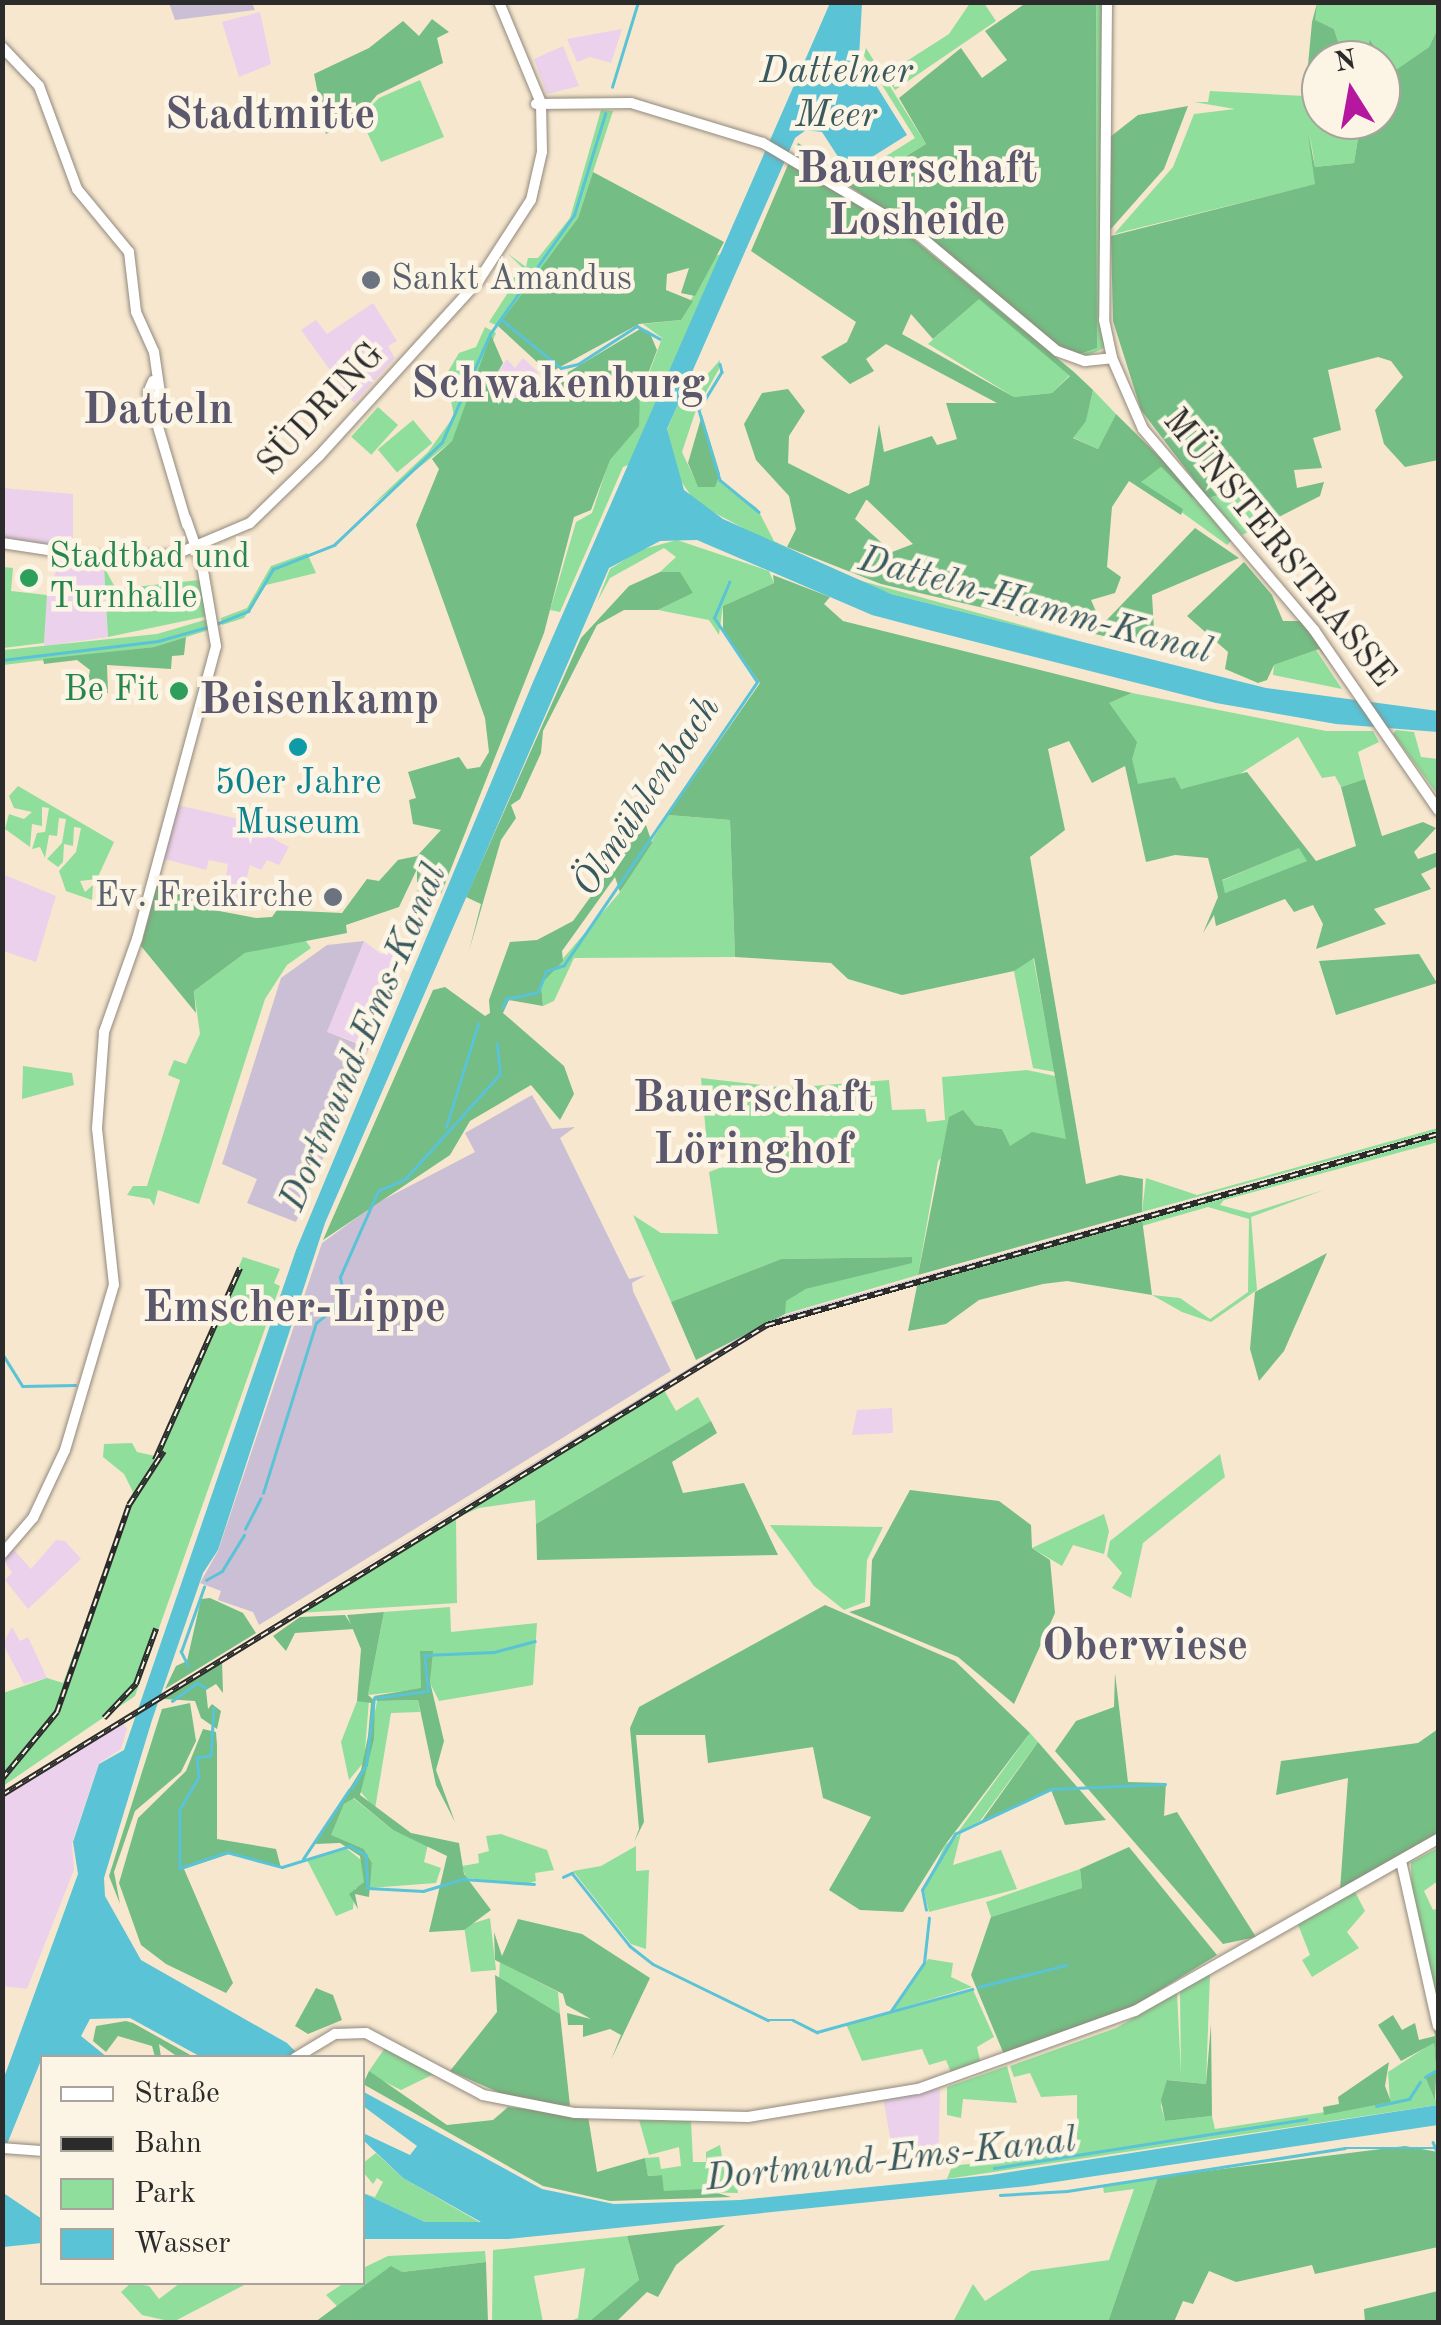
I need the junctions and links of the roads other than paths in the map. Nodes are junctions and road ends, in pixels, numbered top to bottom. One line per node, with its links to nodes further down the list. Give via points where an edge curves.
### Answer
1 (497, 2): 4 (main road)
2 (1107, 2): 5 (main road, MÜNSTERSTRASSE)
3 (2, 47): 10 (main road, via 40,86 77,189 129,252 136,312 150,345 154,391)
4 (539, 105): 6 (main road, via 631,105 763,142 920,236 1057,351); 8 (main road, SÜDRING, via 536,184 497,258 290,487); 10 (main road, SÜDRING, via 528,191 483,268 273,497)
5 (1108, 342): 6 (main road); 7 (main road, MÜNSTERSTRASSE)
6 (1093, 362): 7 (main road)
7 (1114, 363): 13 (main road, MÜNSTERSTRASSE, via 1143,429 1300,612)
8 (223, 538): 10 (main road, SÜDRING); 11 (main road)
9 (2, 544): 10 (main road, SÜDRING, via 118,560)
10 (195, 547): 11 (main road); 12 (main road)
11 (202, 565): 12 (main road)
12 (208, 592): 14 (main road, via 214,624 137,939 104,1032 98,1128 114,1285 65,1450 33,1518)
13 (1438, 810)
14 (2, 1554)
15 (1438, 1840): 16 (main road)
16 (1401, 1861): 17 (main road); 18 (main road, via 1102,2026 942,2083 885,2095 748,2118 553,2112 483,2095 374,2035 335,2034)
17 (1438, 2026)
18 (298, 2055)
19 (4, 2149): 20 (main road)
20 (40, 2151)

